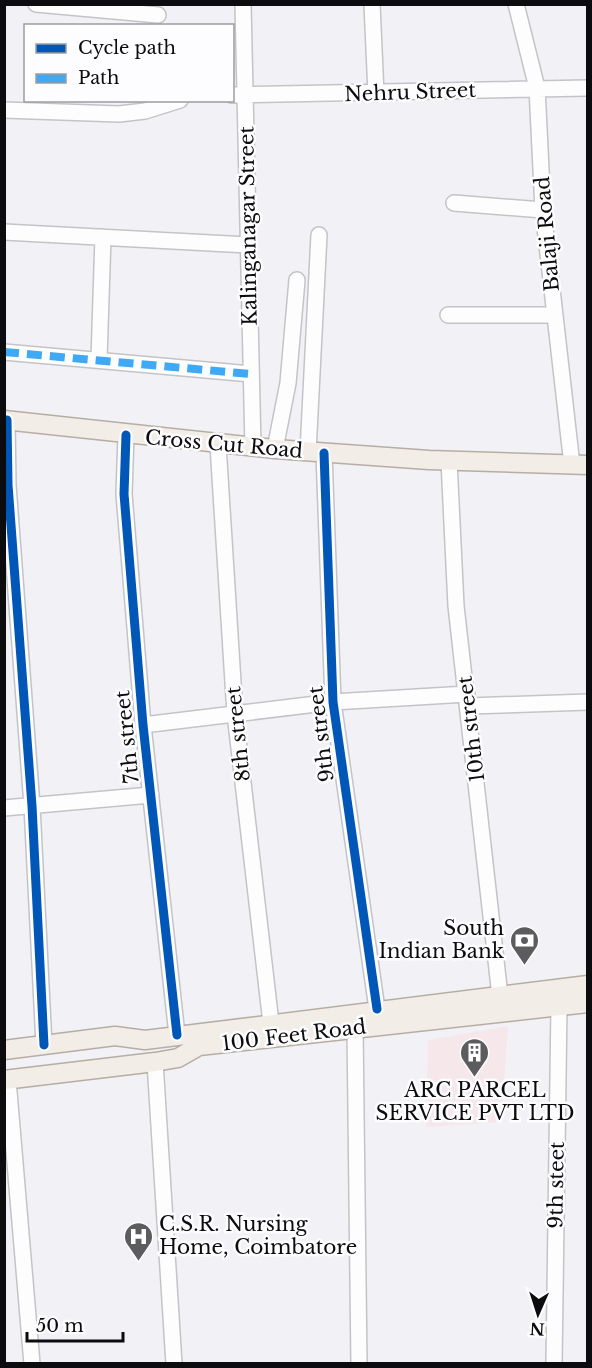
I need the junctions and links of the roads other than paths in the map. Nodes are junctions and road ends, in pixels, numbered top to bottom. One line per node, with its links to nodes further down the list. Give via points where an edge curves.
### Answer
1 (36, 4): 5 (street)
2 (243, 4): 8 (street, Kalinganagar Street)
3 (372, 4): 9 (street)
4 (516, 4): 6 (street, Balaji Road)
5 (158, 15)
6 (537, 88): 7 (street, Nehru Street); 9 (street, Nehru Street); 13 (street, Balaji Road)
7 (588, 88)
8 (239, 94): 9 (street, Nehru Street); 17 (street, Kalinganagar Street)
9 (376, 94)
10 (174, 102): 11 (street, via 119,114)
11 (4, 110)
12 (454, 203): 13 (street)
13 (543, 210): 20 (street, Balaji Road)
14 (4, 232): 16 (street)
15 (319, 235): 29 (street, 9th street)
16 (103, 237): 17 (street); 22 (street)
17 (248, 245): 23 (street, Kalinganagar Street)
18 (297, 280): 28 (street, via 288,383)
19 (448, 315): 20 (street)
20 (555, 315): 31 (street, Balaji Road)
21 (4, 352): 22 (street)
22 (99, 359): 23 (street)
23 (251, 374): 27 (street, Kalinganagar Street)
24 (6, 420): 25 (main road, Cross Cut Road); 38 (street)
25 (126, 435): 26 (main road, Cross Cut Road); 36 (street, 7th street, via 124,494)
26 (218, 445): 27 (main road, Cross Cut Road); 35 (street, 8th street)
27 (253, 448): 28 (main road, Cross Cut Road)
28 (275, 449): 29 (main road, Cross Cut Road)
29 (316, 452): 30 (main road, Cross Cut Road); 33 (street, 9th street)
30 (449, 461): 31 (main road, Cross Cut Road); 32 (street, 10th street, via 456,606)
31 (580, 465)
32 (468, 700): 33 (street); 34 (street); 41 (street, 10th street)
33 (333, 702): 35 (street); 44 (street, 9th street)
34 (588, 702)
35 (235, 714): 36 (street); 45 (street, 8th street)
36 (143, 725): 37 (street, 7th street)
37 (151, 795): 38 (street); 47 (street, 7th street)
38 (32, 806): 39 (street); 48 (street)
39 (4, 808)
40 (588, 985): 41 (main road, 100 Feet Road)
41 (500, 996): 44 (main road, 100 Feet Road)
42 (588, 1002): 43 (main road, 100 Feet Road)
43 (559, 1006): 46 (main road, 100 Feet Road); 56 (street, 9th steet)
44 (377, 1009): 45 (main road, 100 Feet Road)
45 (271, 1023): 47 (main road, 100 Feet Road)
46 (355, 1028): 50 (main road, 100 Feet Road, via 199,1046 178,1058); 55 (street)
47 (177, 1035): 50 (main road, 100 Feet Road)
48 (44, 1045): 49 (main road, 100 Feet Road); 50 (main road, 100 Feet Road, via 115,1036)
49 (4, 1050)
50 (150, 1051): 51 (main road, via 119,1044); 52 (main road, 100 Feet Road); 54 (street)
51 (4, 1059)
52 (6, 1076): 53 (street)
53 (32, 1364)
54 (174, 1364)
55 (359, 1364)
56 (554, 1364)

